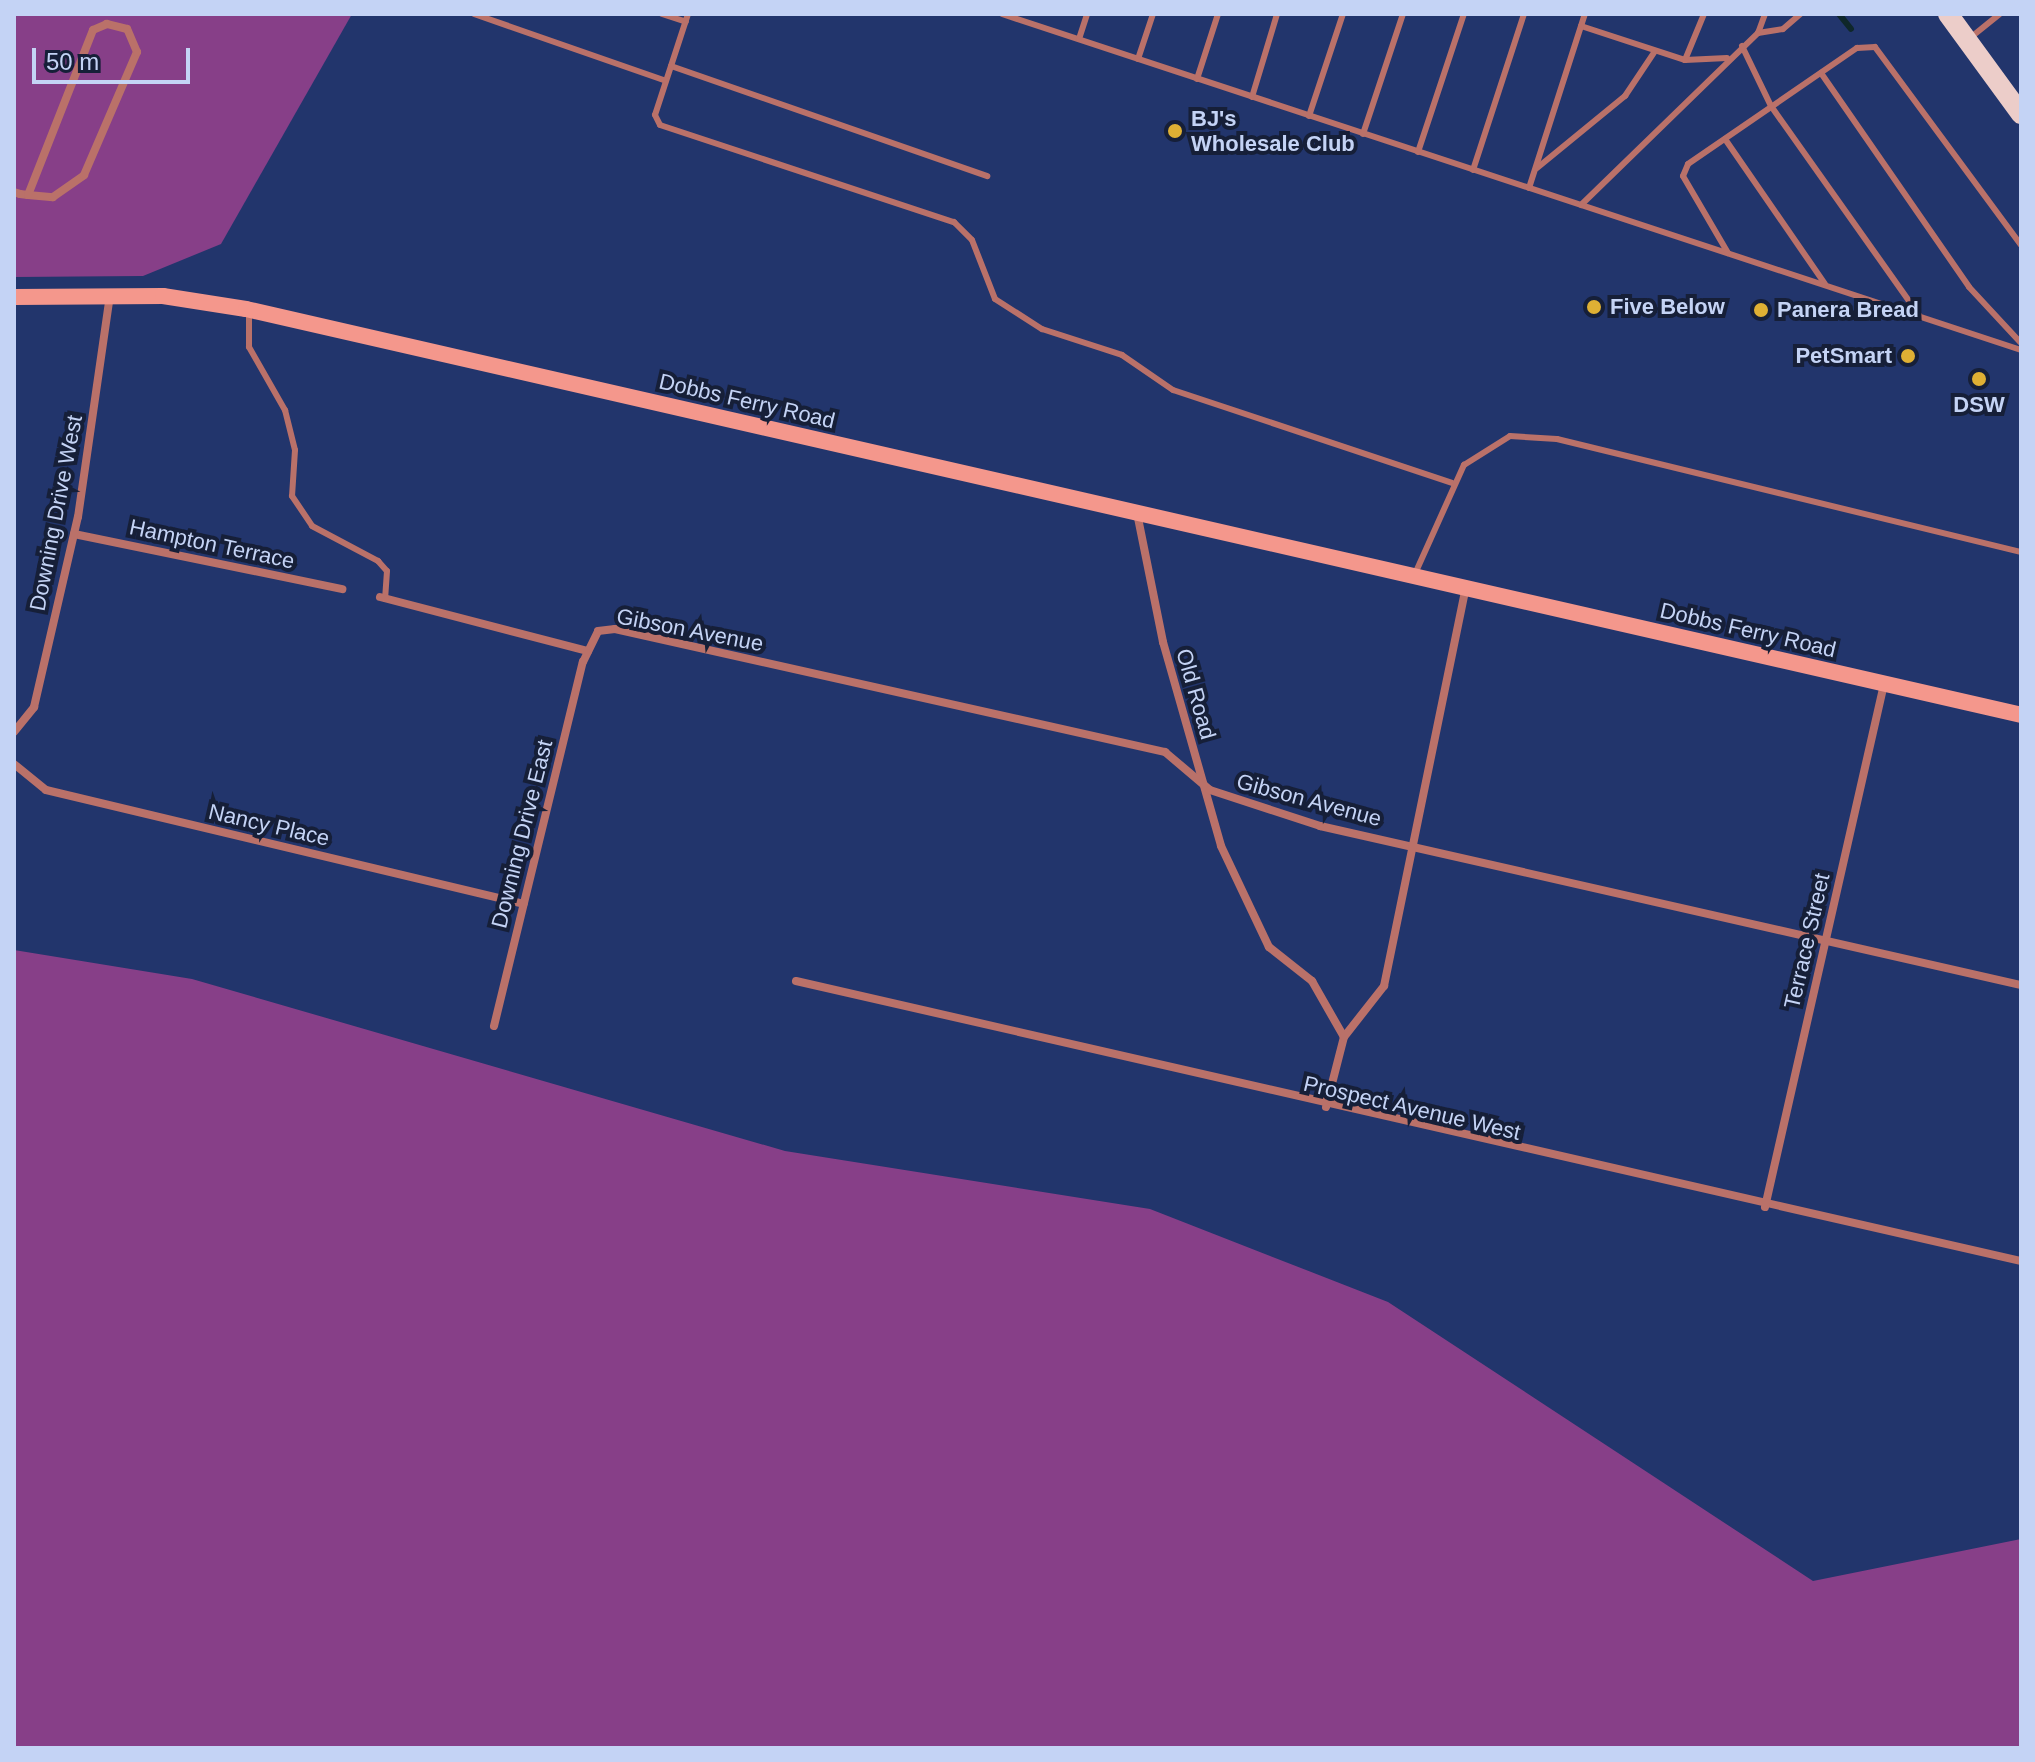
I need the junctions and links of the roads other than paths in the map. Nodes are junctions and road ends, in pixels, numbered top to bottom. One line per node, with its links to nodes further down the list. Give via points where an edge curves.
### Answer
1 (474, 14): 33 (lane)
2 (662, 14): 19 (lane)
3 (1002, 14): 20 (lane)
4 (1030, 14): 20 (lane)
5 (1087, 14): 23 (lane)
6 (1153, 14): 28 (lane)
7 (1218, 14): 32 (lane)
8 (1277, 14): 34 (lane)
9 (1343, 14): 37 (lane)
10 (1403, 14): 38 (lane)
11 (1464, 14): 40 (lane)
12 (1524, 14): 42 (lane)
13 (1585, 14): 21 (lane)
14 (1704, 14): 29 (lane)
15 (1765, 14): 22 (lane)
16 (1800, 14): 22 (lane, via 1783,29)
17 (1948, 14): 24 (main road)
18 (2000, 14): 24 (lane)
19 (687, 18): 30 (lane)
20 (1027, 22): 23 (lane)
21 (1581, 26): 26 (lane); 41 (lane)
22 (1758, 33): 25 (lane)
23 (1079, 39): 28 (lane)
24 (1967, 40): 36 (main road)
25 (1742, 46): 27 (lane); 35 (lane)
26 (1655, 51): 29 (lane); 41 (lane, via 1625,96)
27 (1727, 58): 29 (lane); 47 (lane)
28 (1138, 59): 32 (lane)
29 (1685, 60)
30 (671, 66): 33 (lane); 43 (lane)
31 (1821, 73): 35 (lane); 48 (lane, via 1857,48 1875,47); 55 (lane, via 1969,287)
32 (1197, 79): 34 (lane)
33 (666, 81): 57 (lane, via 655,115 660,125 954,222 972,240 995,299 1042,329 1122,355 1173,390)
34 (1252, 97): 37 (lane)
35 (1771, 106): 39 (lane); 54 (lane)
36 (2021, 114)
37 (1309, 116): 38 (lane)
38 (1363, 134): 40 (lane)
39 (1725, 139): 49 (lane, via 1683,176); 50 (lane)
40 (1418, 152): 42 (lane)
41 (1537, 169): 44 (lane)
42 (1473, 170): 44 (lane)
43 (987, 176)
44 (1529, 188): 47 (lane)
45 (14, 192): 46 (street)
46 (28, 195): 46 (street, via 53,197 84,175 137,52 127,29 107,24 93,30)
47 (1581, 205): 49 (lane)
48 (2021, 245)
49 (1728, 253): 50 (lane)
50 (1826, 285): 54 (lane)
51 (110, 293): 52 (main road, Dobbs Ferry Road); 53 (main road, Dobbs Ferry Road); 59 (street, Downing Drive West)
52 (14, 297)
53 (249, 310): 58 (main road, Dobbs Ferry Road); 64 (lane, via 249,347 285,410 295,450 292,496 312,526 387,571)
54 (1919, 315): 56 (lane)
55 (2021, 343)
56 (2021, 350)
57 (1452, 483): 60 (lane, via 1481,448 1510,436 1557,439); 61 (lane)
58 (1137, 512): 61 (main road, Dobbs Ferry Road); 70 (street, Old Road, via 1163,642)
59 (74, 534): 63 (street, Hampton Terrace); 68 (street, Downing Drive West, via 34,707)
60 (2021, 552)
61 (1414, 576): 62 (main road, Dobbs Ferry Road)
62 (1466, 588): 66 (main road, Dobbs Ferry Road); 71 (street)
63 (342, 589)
64 (383, 598): 65 (street)
65 (588, 651): 70 (street, Gibson Avenue, via 598,631 615,629 1165,752); 72 (street, Downing Drive East)
66 (1884, 684): 67 (main road, Dobbs Ferry Road); 73 (street, Terrace Street)
67 (2021, 715)
68 (14, 732)
69 (14, 764): 72 (street, Nancy Place, via 46,790)
70 (1204, 785): 71 (street, Gibson Avenue, via 1320,826); 77 (street, Old Road, via 1235,880 1269,947 1312,981)
71 (1411, 845): 73 (street, Gibson Avenue); 77 (street, via 1384,986)
72 (524, 904): 76 (street, Downing Drive East)
73 (1826, 939): 75 (street, Gibson Avenue); 79 (street, Terrace Street)
74 (796, 981): 78 (street, Prospect Avenue West)
75 (2021, 985)
76 (494, 1026)
77 (1344, 1037): 78 (street)
78 (1326, 1107): 79 (street, Prospect Avenue West)
79 (1765, 1207): 80 (street, Prospect Avenue West)
80 (2021, 1261)

